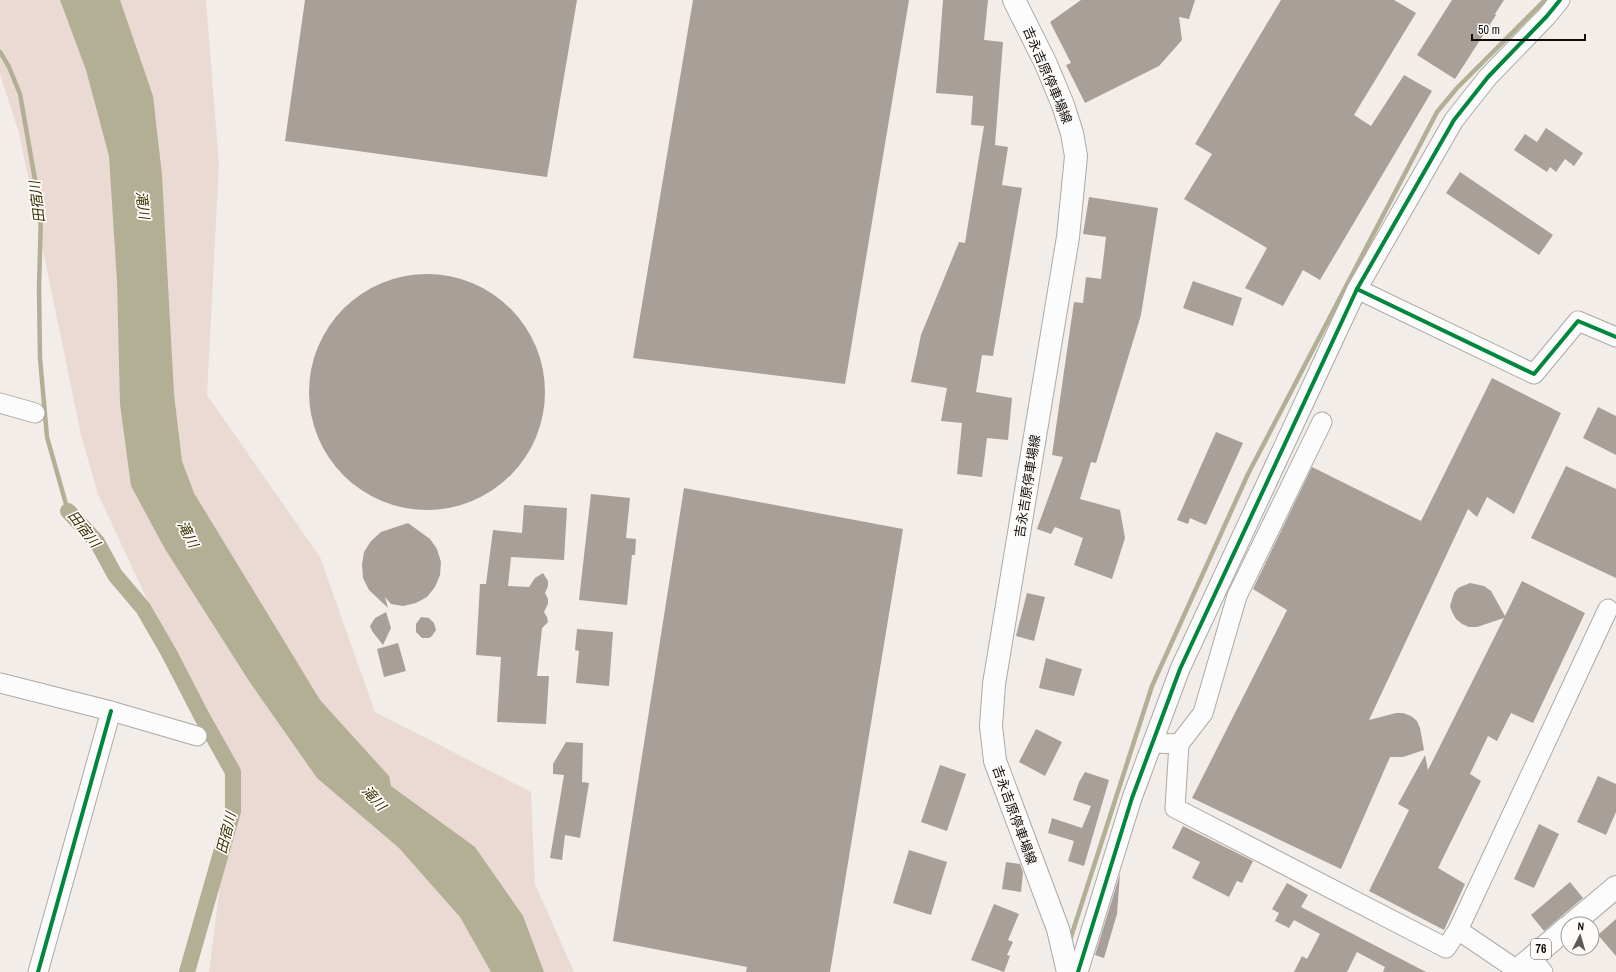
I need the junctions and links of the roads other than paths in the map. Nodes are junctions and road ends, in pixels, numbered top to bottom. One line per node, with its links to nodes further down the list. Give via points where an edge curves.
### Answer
1 (1014, 0): 20 (main road, 吉永吉原停車場線, via 1063,105 1076,156 1068,237 994,684 991,726 995,761 1058,929)
2 (1560, 0): 3 (street, via 1488,77 1454,120)
3 (1357, 289): 4 (street, via 1534,374 1578,321); 12 (street, via 1180,669)
4 (1616, 337)
5 (0, 403): 6 (street)
6 (35, 413)
7 (1322, 422): 13 (street, via 1237,596 1203,713)
8 (1608, 609): 16 (street)
9 (0, 683): 10 (street)
10 (111, 711): 11 (street); 19 (street)
11 (197, 736)
12 (1153, 743): 13 (street); 21 (street, via 1132,798)
13 (1179, 744): 16 (street, via 1175,808 1446,948)
14 (1616, 887): 15 (main road)
15 (1582, 916)
16 (1458, 930): 18 (street)
17 (1560, 935): 18 (main road, 76)
18 (1527, 968)
19 (38, 972)
20 (1068, 972)
21 (1078, 972)

